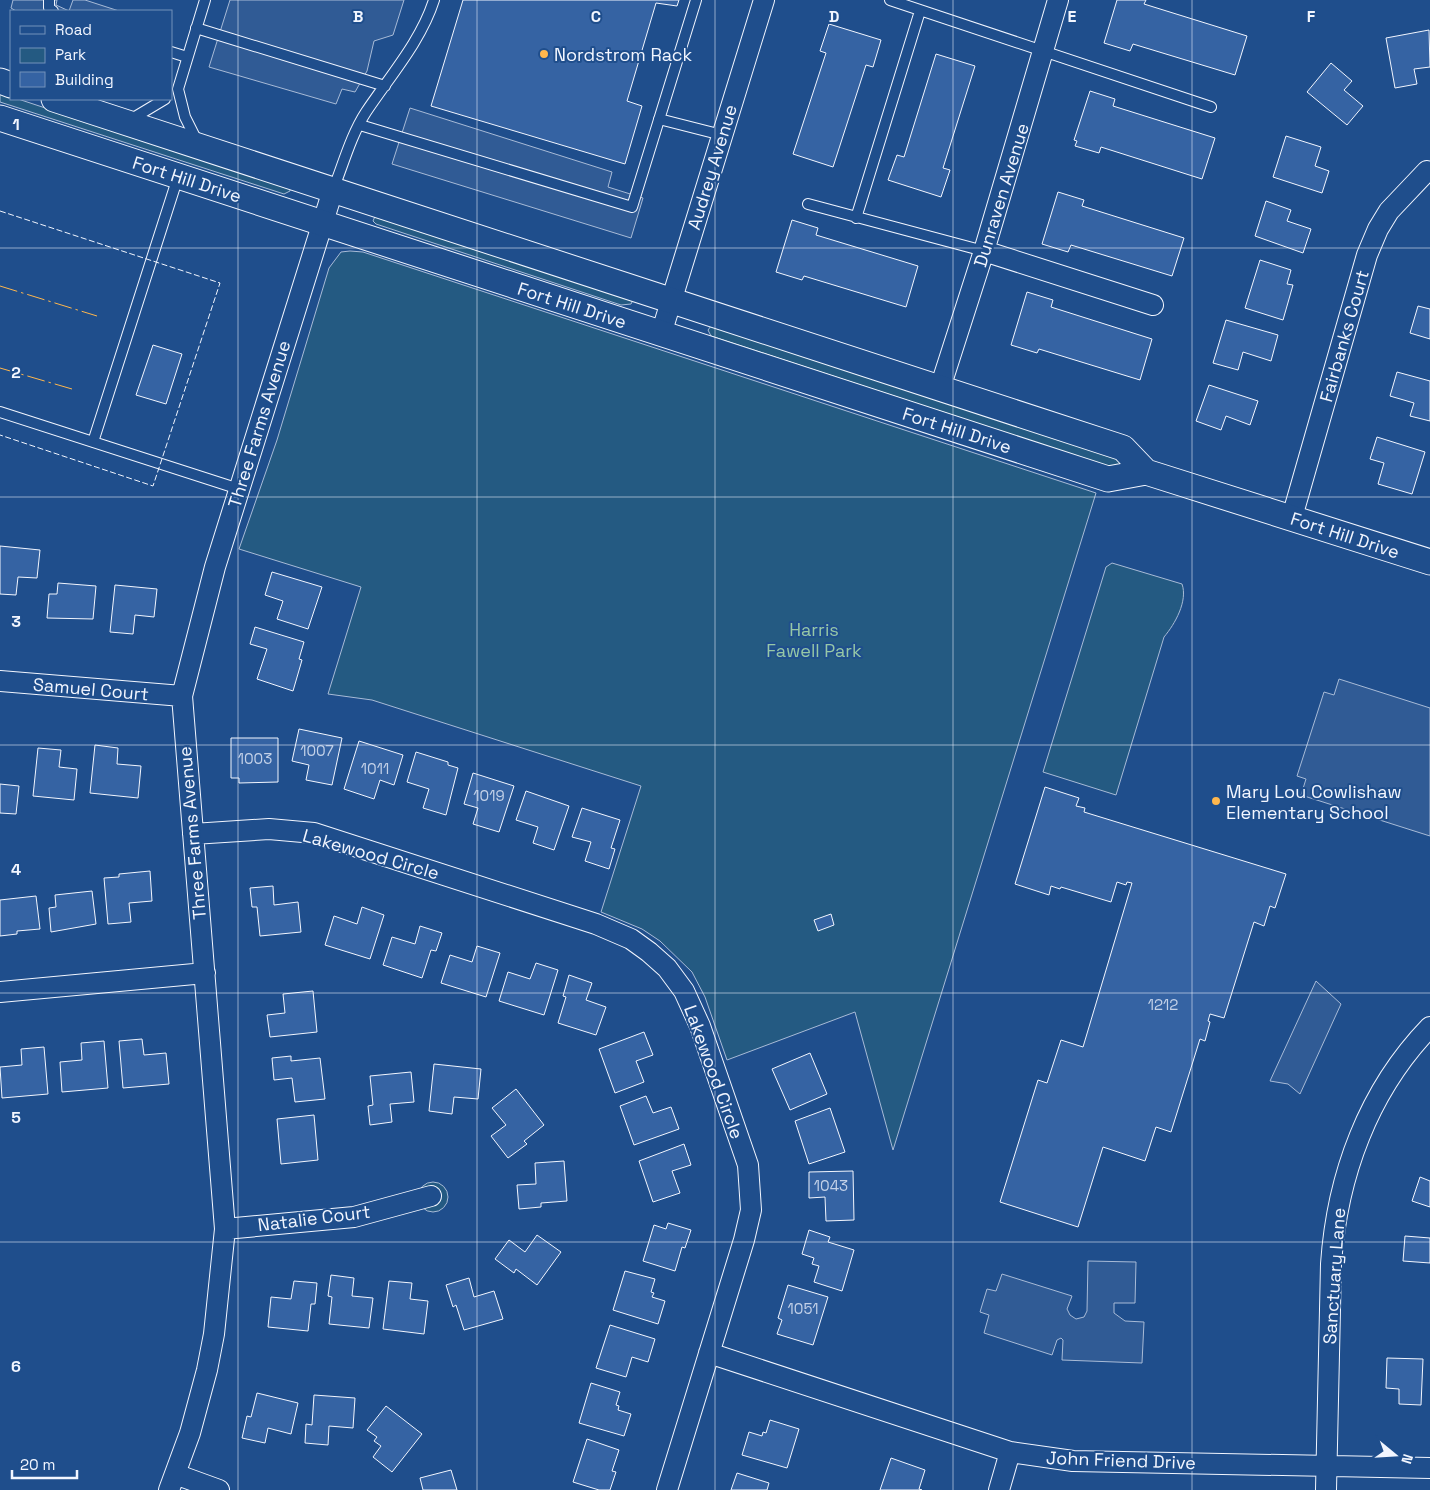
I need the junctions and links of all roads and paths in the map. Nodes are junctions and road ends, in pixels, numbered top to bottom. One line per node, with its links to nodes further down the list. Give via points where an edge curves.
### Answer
1 (205, 0): 8 (lane)
2 (434, 0): 12 (lane, via 401,64)
3 (696, 0): 18 (lane)
4 (764, 0): 21 (street, Audrey Avenue)
5 (890, 0): 7 (lane)
6 (1058, 0): 9 (street, Dunraven Avenue)
7 (920, 11): 9 (lane); 27 (lane)
8 (196, 28): 11 (lane); 12 (lane)
9 (1045, 51): 16 (lane); 29 (street, Dunraven Avenue)
10 (172, 52): 11 (lane)
11 (187, 57): 13 (lane)
12 (385, 86): 20 (lane)
13 (174, 91): 22 (lane)
14 (57, 100): 19 (street, Fort Hill Drive)
15 (164, 100): 19 (lane)
16 (1211, 107)
17 (0, 118): 24 (street, Fort Hill Drive)
18 (660, 119): 20 (lane, via 632,207); 21 (lane)
19 (126, 122): 22 (street, Fort Hill Drive)
20 (360, 125): 25 (lane)
21 (722, 135): 30 (street, Audrey Avenue)
22 (200, 146): 25 (street, Fort Hill Drive)
23 (1427, 171): 38 (street, Fairbanks Court, via 1389,211 1367,255)
24 (178, 176): 28 (street, Fort Hill Drive); 35 (lane)
25 (332, 190): 28 (street, Three Farms Avenue); 30 (street, Fort Hill Drive)
26 (808, 204): 27 (lane)
27 (856, 218): 29 (lane)
28 (322, 223): 32 (street, Fort Hill Drive); 37 (street, Three Farms Avenue)
29 (984, 251): 31 (street); 33 (street, Dunraven Avenue)
30 (671, 300): 32 (street, Audrey Avenue); 33 (street, Fort Hill Drive)
31 (1152, 305)
32 (661, 334): 36 (street, Fort Hill Drive, via 1108,480)
33 (940, 388): 36 (street, Fort Hill Drive, via 1123,448)
34 (0, 412): 35 (lane)
35 (94, 442): 37 (lane)
36 (1146, 472): 38 (street, Fort Hill Drive)
37 (239, 489): 41 (street, Three Farms Avenue, via 212,576)
38 (1292, 518): 39 (street, Fort Hill Drive)
39 (1430, 562)
40 (0, 681): 41 (street, Samuel Court)
41 (182, 696): 42 (street, Three Farms Avenue)
42 (193, 834): 43 (street, Three Farms Avenue); 48 (street, Lakewood Circle, via 268,829 314,833 596,924 631,939 667,968 684,991 700,1026 748,1165 751,1191 751,1210 744,1240)
43 (205, 973): 44 (street); 47 (street, Three Farms Avenue)
44 (0, 992)
45 (1430, 1027): 50 (street, Sanctuary Lane, via 1392,1073 1368,1116 1340,1192 1331,1264)
46 (431, 1196): 47 (street, Natalie Court, via 354,1217)
47 (225, 1229): 52 (street, Three Farms Avenue, via 207,1370 190,1433)
48 (709, 1353): 49 (street, John Friend Drive); 54 (street, Lakewood Circle)
49 (1010, 1452): 50 (street, John Friend Drive, via 1073,1461); 55 (street)
50 (1326, 1465): 51 (street, John Friend Drive); 56 (street, Sanctuary Lane)
51 (1430, 1468)
52 (172, 1482): 53 (street)
53 (219, 1490)
54 (667, 1490)
55 (999, 1490)
56 (1326, 1490)

